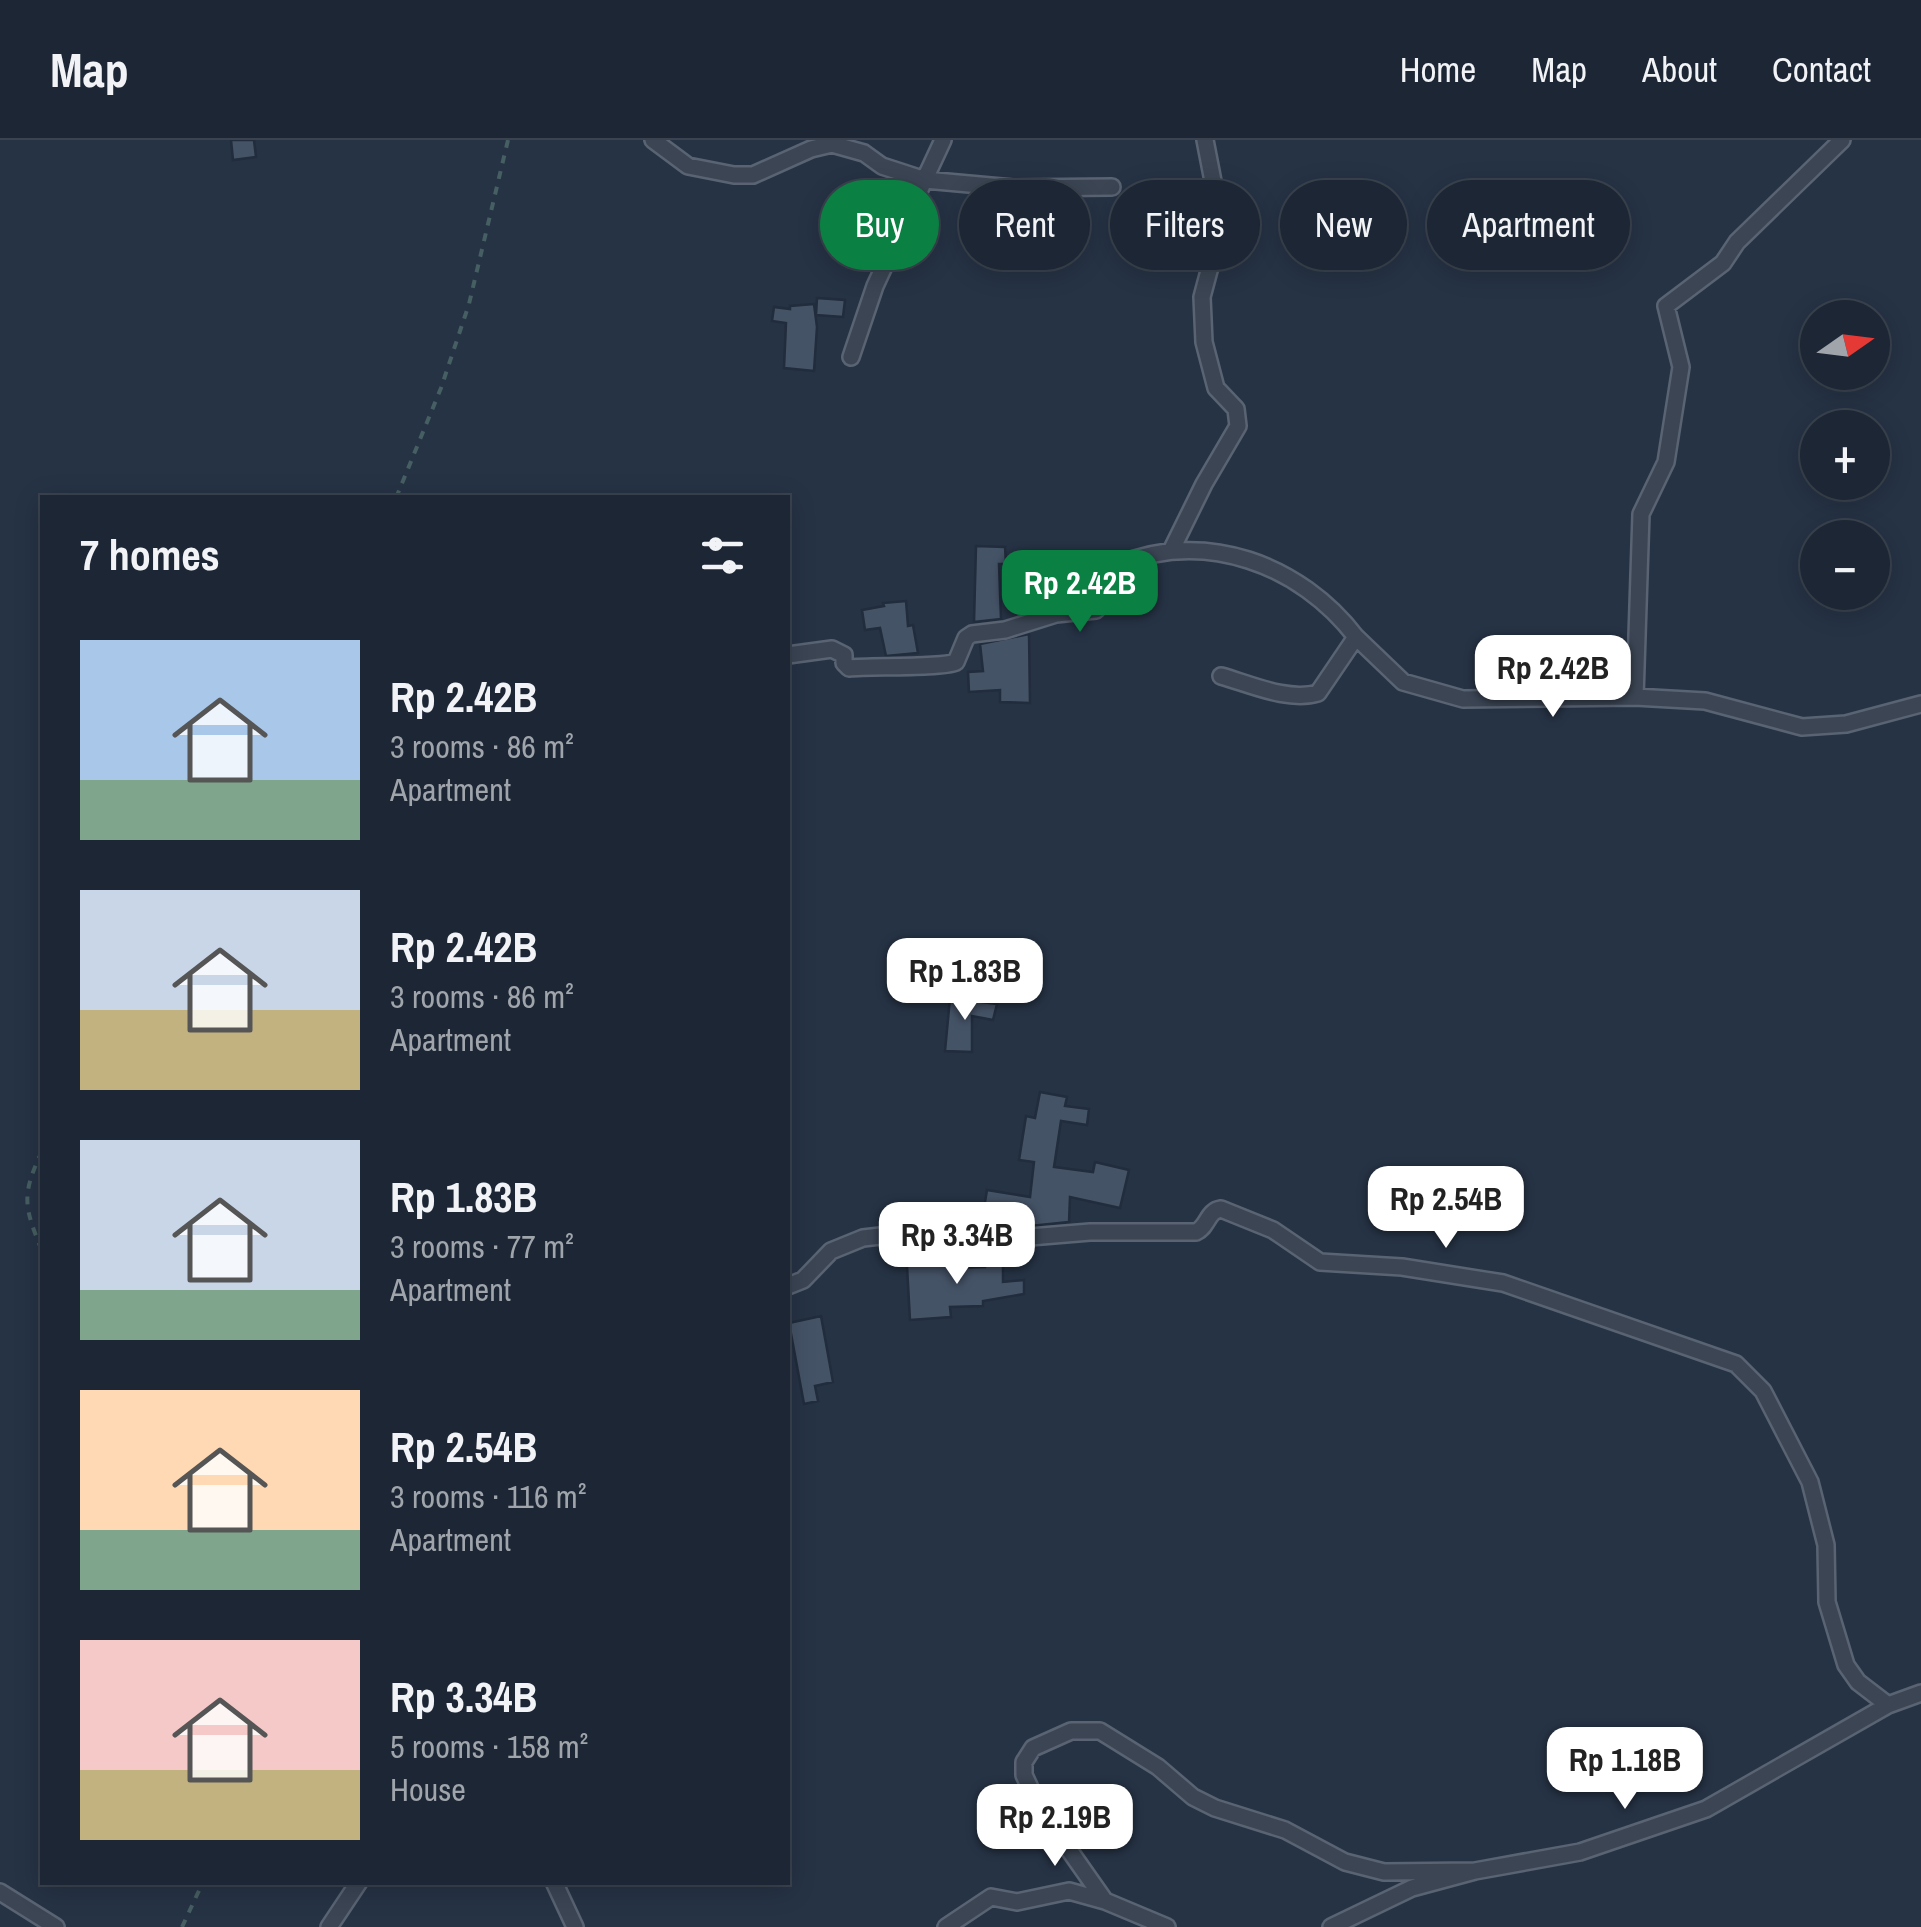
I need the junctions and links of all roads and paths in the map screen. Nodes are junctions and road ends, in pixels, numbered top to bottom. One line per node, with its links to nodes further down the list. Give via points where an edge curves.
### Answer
1 (508, 140): 11 (path, via 469,304)
2 (653, 140): 6 (street, via 688,166 734,176 753,176 832,144)
3 (943, 140): 6 (street)
4 (1205, 140): 12 (street, via 1219,212 1202,298 1204,342 1216,388 1236,410 1238,426)
5 (1842, 140): 16 (street, via 1723,263 1666,306 1682,367 1666,462 1641,514)
6 (925, 180)
7 (939, 181): 8 (street)
8 (1110, 187)
9 (883, 270): 10 (street)
10 (851, 357)
11 (397, 495)
12 (1170, 551): 13 (street, via 1234,554 1281,573 1311,589); 14 (street, via 1118,566 1110,594 1096,610 972,634 956,662 946,666 849,668 844,654 832,649)
13 (1356, 637): 15 (street, via 1312,695); 16 (street, via 1403,682 1456,698)
14 (790, 655)
15 (1221, 676)
16 (1635, 697): 17 (street, via 1712,702 1802,727 1846,724)
17 (1921, 704)
18 (40, 1155): 19 (path, via 26,1210)
19 (40, 1246)
20 (790, 1285): 22 (street, via 831,1251 863,1238 950,1228 1030,1236 1196,1232 1221,1209 1273,1230 1320,1262 1503,1283 1736,1364 1762,1391 1810,1482 1826,1546 1828,1602 1846,1664)
21 (1921, 1693): 22 (street)
22 (1888, 1705): 23 (street, via 1706,1808 1580,1852)
23 (1474, 1871): 28 (street, via 1384,1872 1345,1862 1286,1830 1214,1808 1100,1731 1071,1731 1033,1748 1024,1774); 35 (street, via 1397,1893)
24 (202, 1885): 30 (path)
25 (357, 1885): 31 (street)
26 (555, 1885): 32 (street)
27 (0, 1892): 29 (street)
28 (1104, 1901): 33 (street, via 1069,1891 1017,1902 991,1898); 34 (street)
29 (56, 1927)
30 (182, 1927)
31 (328, 1927)
32 (574, 1927)
33 (946, 1927)
34 (1167, 1927)
35 (1330, 1927)

